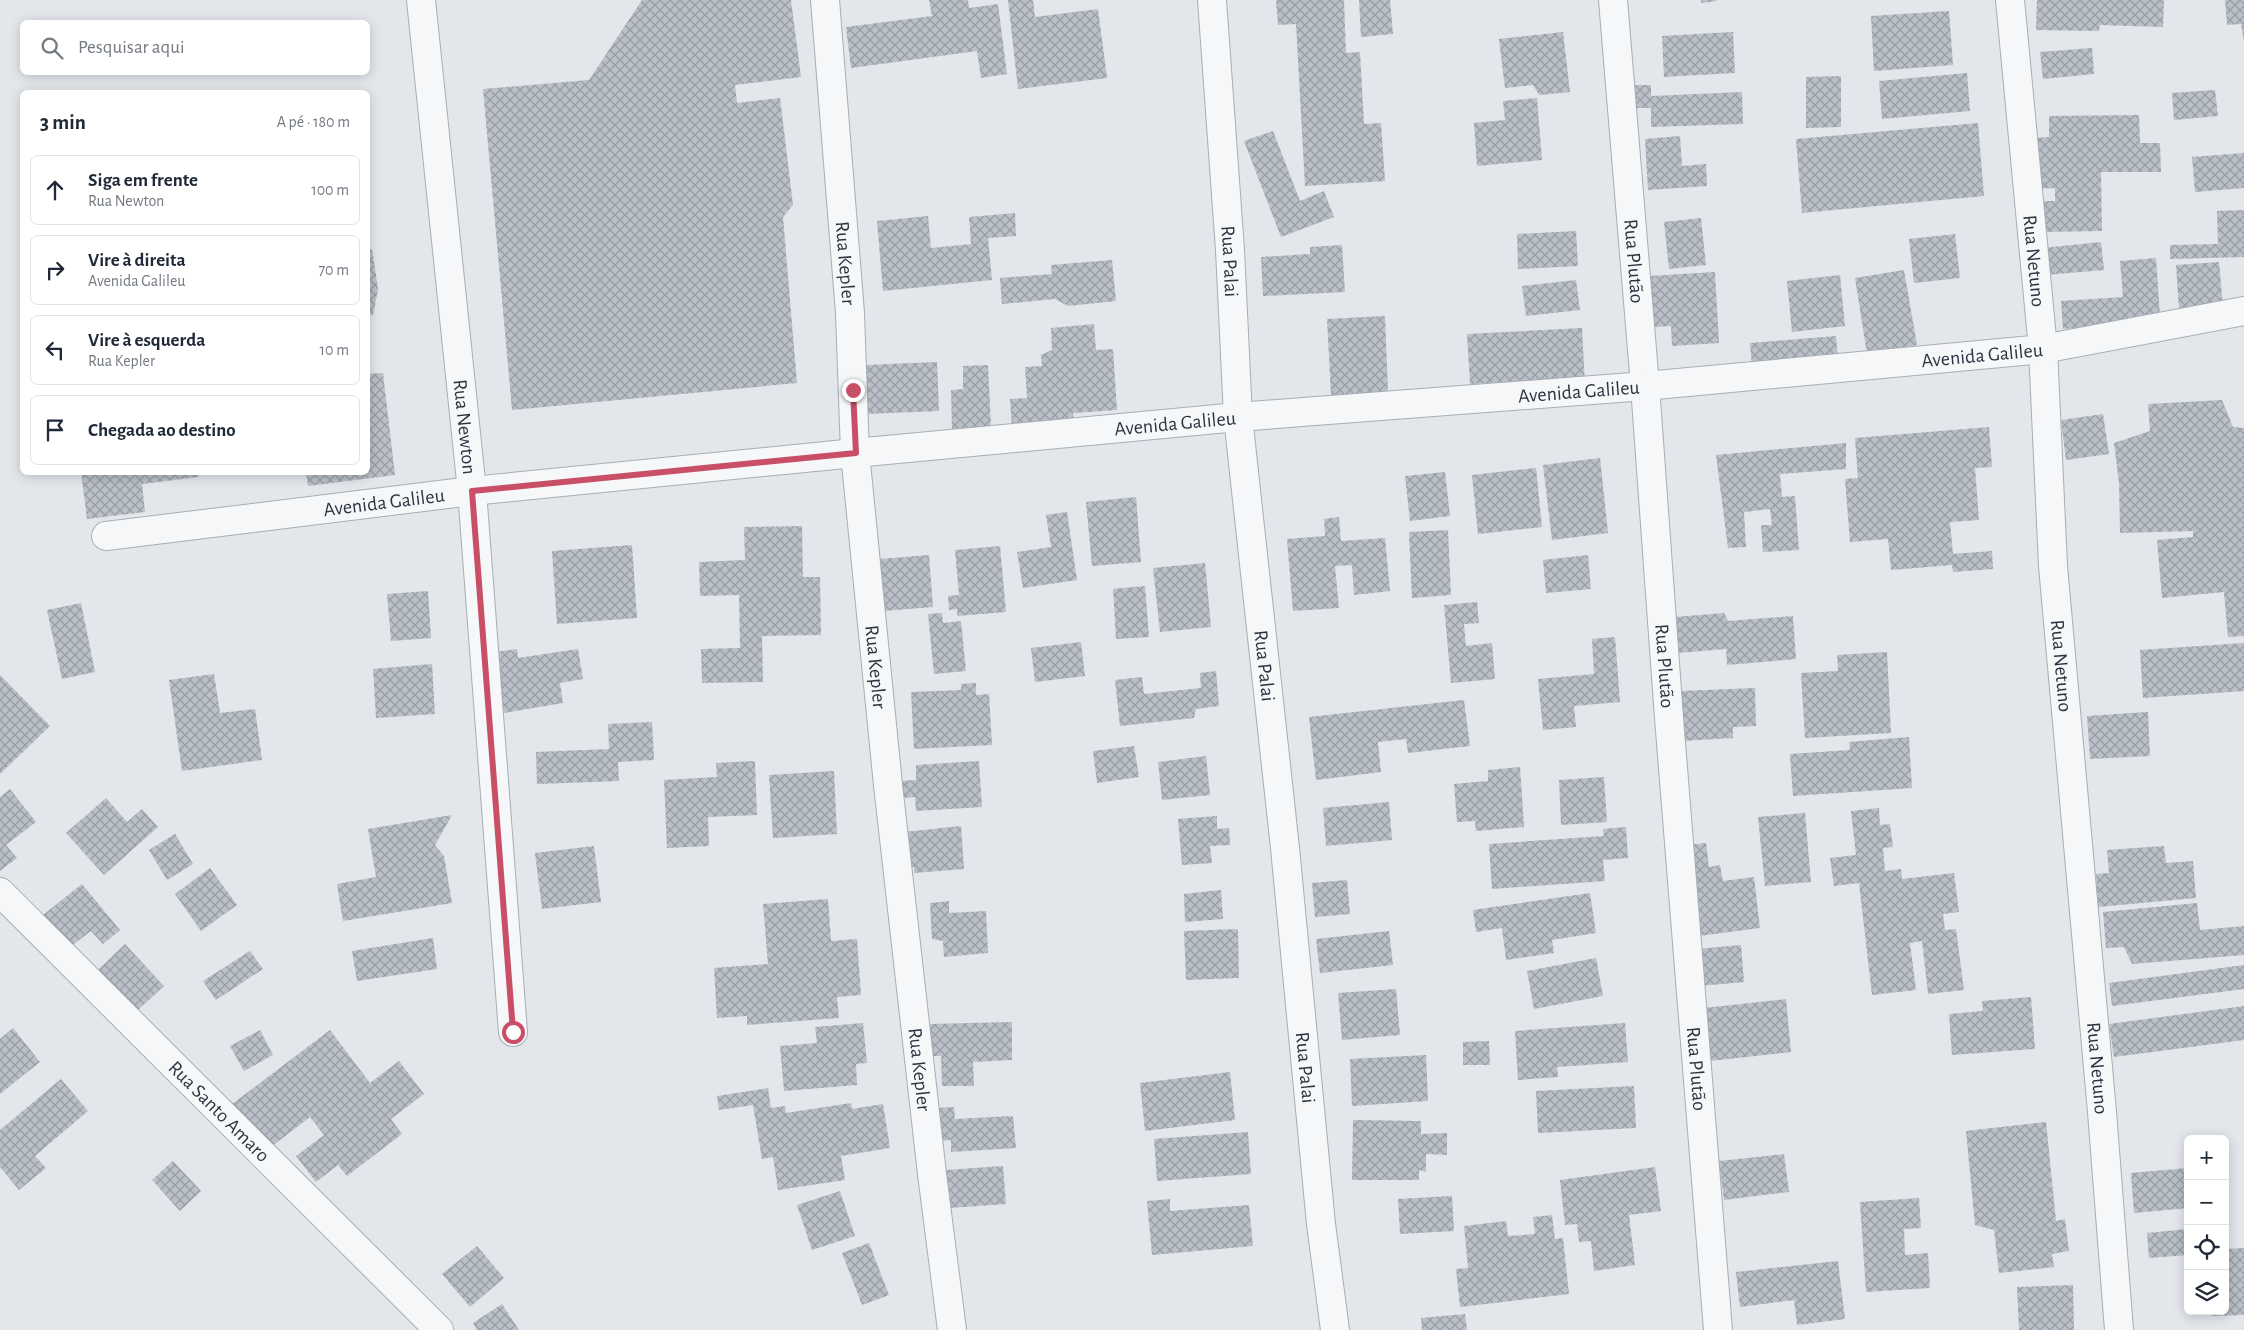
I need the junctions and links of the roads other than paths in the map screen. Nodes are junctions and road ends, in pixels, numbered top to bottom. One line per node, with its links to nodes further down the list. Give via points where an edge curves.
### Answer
1 (421, 0): 11 (street, Rua Newton)
2 (825, 0): 10 (street, Rua Kepler, via 850,313)
3 (1212, 0): 9 (street, Rua Palai)
4 (1613, 0): 8 (street, Rua Plutão)
5 (2010, 0): 7 (street, Rua Netuno)
6 (2244, 311): 7 (street, Avenida Galileu)
7 (2043, 349): 8 (street, Avenida Galileu); 19 (street, Rua Netuno, via 2054,575)
8 (1646, 386): 9 (street, Avenida Galileu); 18 (street, Rua Plutão)
9 (1238, 417): 10 (street, Avenida Galileu); 17 (street, Rua Palai, via 1284,838 1321,1224)
10 (856, 453): 11 (street, Avenida Galileu); 16 (street, Rua Kepler, via 888,785)
11 (472, 491): 12 (street, Avenida Galileu); 14 (street, Rua Newton)
12 (106, 536)
13 (0, 892): 15 (street, Rua Santo Amaro)
14 (513, 1032)
15 (439, 1330)
16 (952, 1330)
17 (1335, 1330)
18 (1718, 1330)
19 (2119, 1330)

